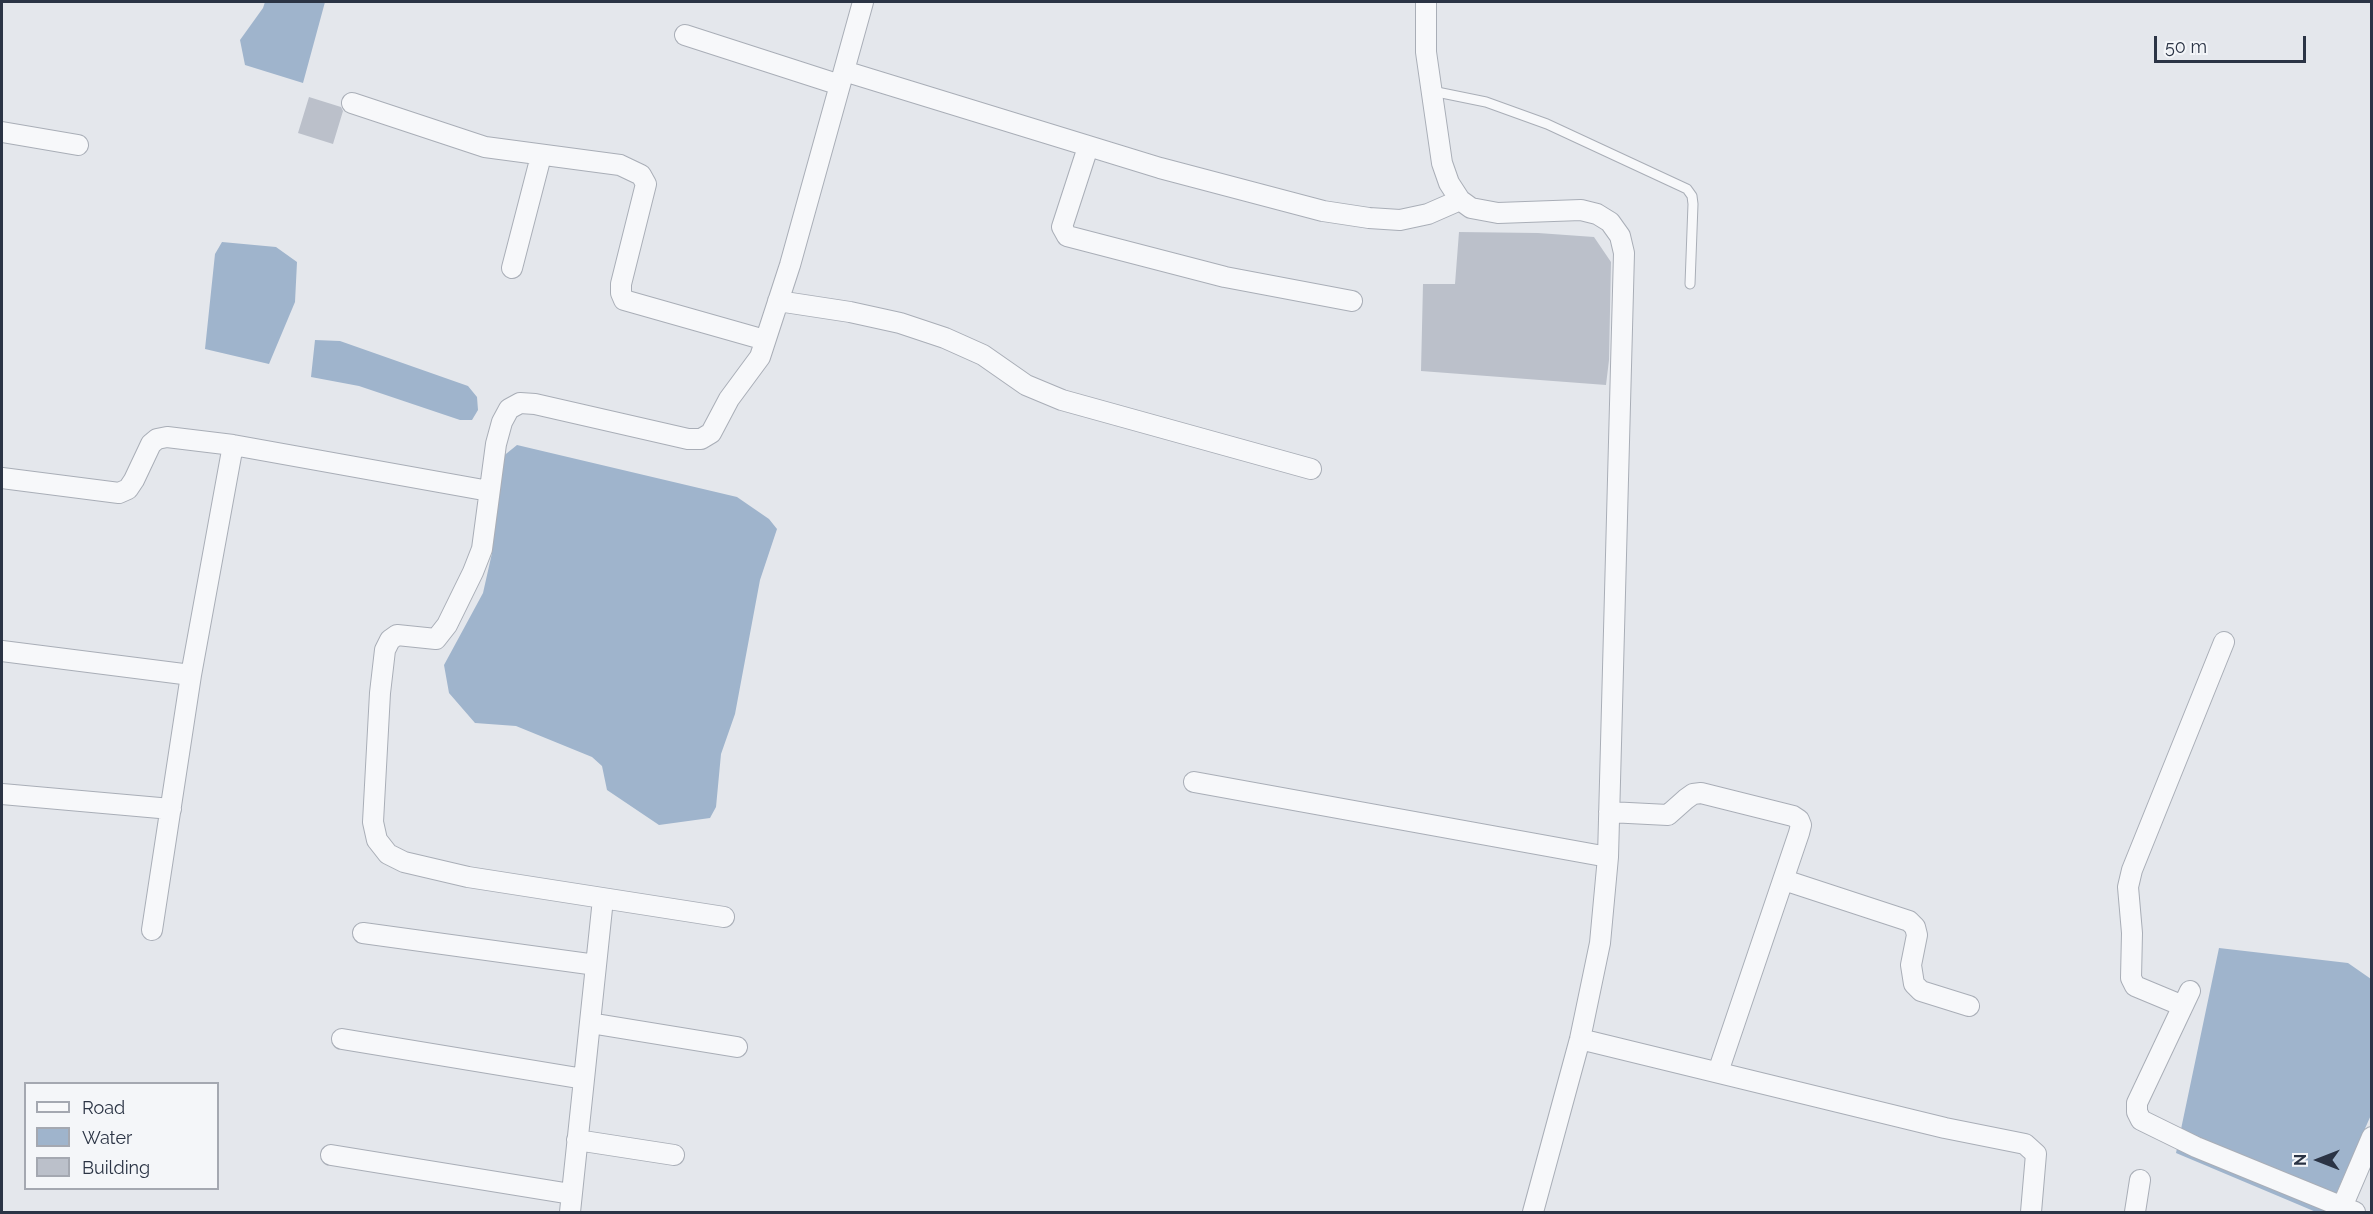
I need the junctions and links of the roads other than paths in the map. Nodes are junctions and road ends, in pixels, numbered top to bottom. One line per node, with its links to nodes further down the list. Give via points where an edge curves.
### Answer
1 (862, 2): 4 (street)
2 (1426, 2): 5 (street, via 1426,52)
3 (685, 35): 4 (street)
4 (842, 78): 9 (street); 14 (street)
5 (1432, 91): 11 (street, via 1442,163); 13 (lane, via 1486,102 1547,124 1687,189 1693,204)
6 (352, 103): 10 (street, via 485,147)
7 (2, 132): 8 (street)
8 (78, 145)
9 (1088, 147): 11 (street, via 1266,197 1369,218 1400,220 1428,214); 15 (street, via 1062,226 1067,236 1225,277)
10 (541, 156): 12 (street); 16 (street, via 620,165 641,175 646,184 621,284 624,300)
11 (1460, 200): 27 (street, via 1471,208 1498,213 1581,210 1610,222 1620,236 1624,253 1623,322)
12 (512, 268)
13 (1690, 284)
14 (778, 301): 16 (street); 18 (street, via 900,323 983,356 1026,385 1062,400)
15 (1352, 301)
16 (765, 340): 20 (street, via 748,376 729,399 711,433 701,439 535,404 520,403 509,409 496,444)
17 (233, 445): 19 (street, via 157,439 128,489 119,493); 20 (street); 23 (street)
18 (1311, 469)
19 (2, 478)
20 (489, 491): 30 (street, via 482,549 441,635 436,639 398,635 385,650 373,822 377,840 388,854 404,862 468,877)
21 (2224, 642): 48 (street, via 2128,887 2131,978 2135,986 2187,999 2137,1103 2137,1112 2141,1120 2196,1147)
22 (2, 651): 23 (street)
23 (191, 675): 26 (street)
24 (1194, 782): 28 (street)
25 (2, 794): 26 (street)
26 (171, 809): 32 (street)
27 (1609, 812): 28 (street); 29 (street, via 1668,815 1693,794 1701,794 1793,816 1801,825)
28 (1608, 857): 38 (street, via 1600,943)
29 (1784, 880): 35 (street, via 1909,921 1916,927 1917,935 1911,965 1914,984 1920,991); 40 (street)
30 (603, 899): 31 (street); 34 (street)
31 (724, 917)
32 (152, 930)
33 (363, 933): 34 (street)
34 (596, 965): 36 (street)
35 (1969, 1006)
36 (590, 1023): 39 (street); 41 (street)
37 (342, 1039): 41 (street)
38 (1581, 1039): 40 (street); 49 (street)
39 (737, 1047)
40 (1718, 1072): 50 (street, via 2025,1144 2036,1154)
41 (584, 1079): 43 (street)
42 (2372, 1137): 48 (street)
43 (577, 1140): 45 (street); 47 (street)
44 (331, 1155): 47 (street)
45 (674, 1155)
46 (2140, 1180): 51 (street)
47 (571, 1203)
48 (2348, 1210)
49 (1533, 1212)
50 (2031, 1212)
51 (2135, 1212)

